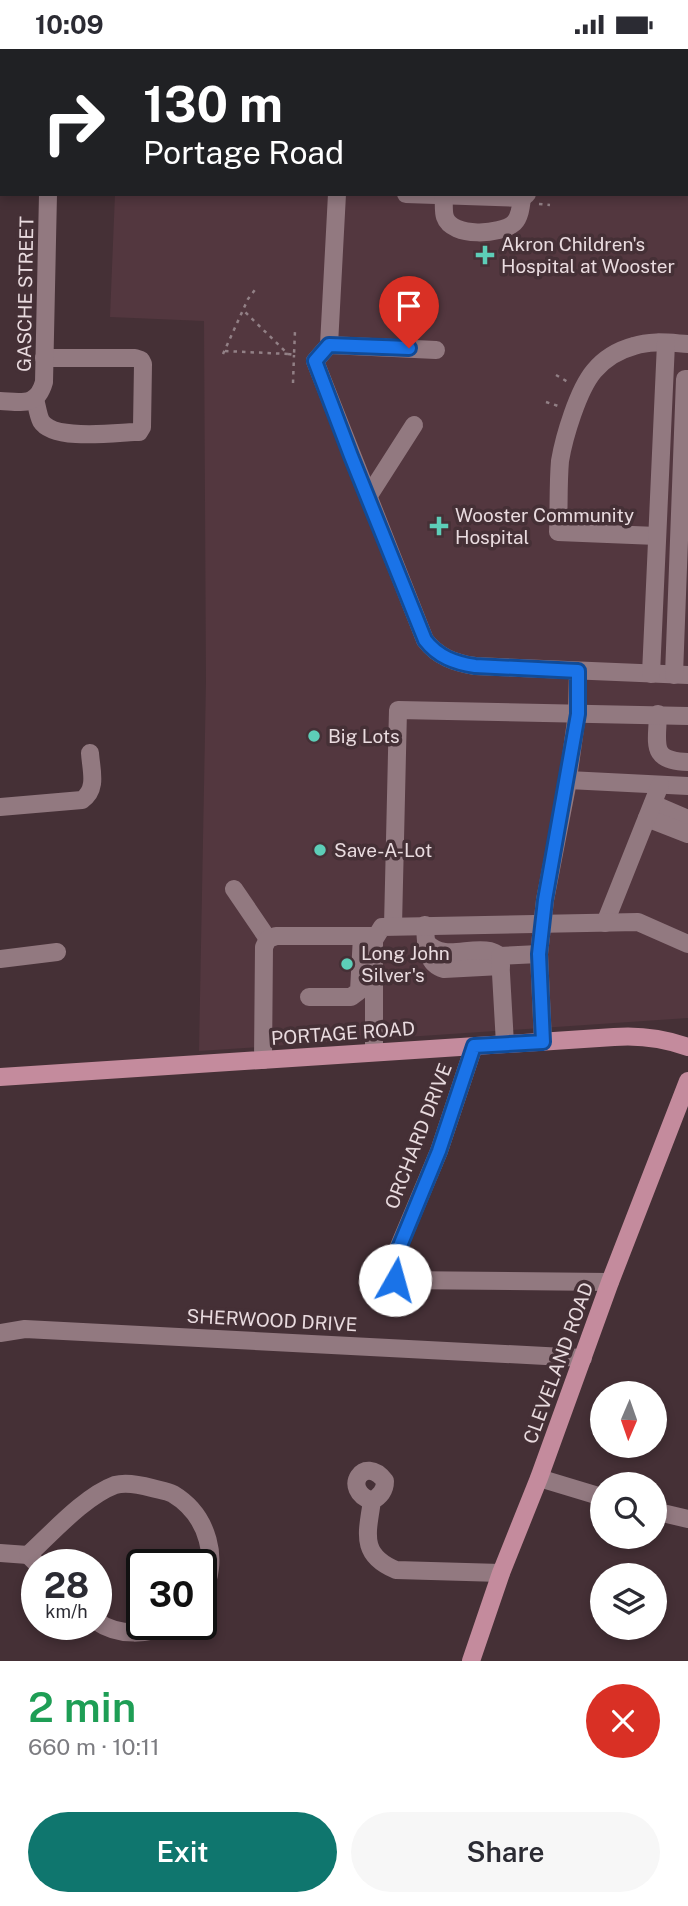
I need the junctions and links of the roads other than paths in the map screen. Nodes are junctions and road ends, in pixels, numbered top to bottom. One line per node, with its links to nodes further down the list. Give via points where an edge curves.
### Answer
1 (48, 196): 10 (street, GASCHE STREET)
2 (337, 196): 8 (street)
3 (444, 196): 5 (street, via 445,219 469,232 511,226)
4 (494, 196): 5 (street)
5 (529, 199)
6 (666, 343): 7 (street); 18 (street); 18 (street, via 637,345 612,355 594,371 582,389 565,439 560,474 558,532)
7 (688, 344)
8 (329, 345): 9 (street); 16 (street, via 315,361)
9 (436, 350)
10 (44, 358): 12 (street, GASCHE STREET, via 44,381); 12 (street, via 141,360 142,427 139,432 51,431 42,422)
11 (688, 379): 15 (street)
12 (35, 399): 13 (street, GASCHE STREET)
13 (0, 401)
14 (414, 425): 16 (street)
15 (685, 466): 17 (street)
16 (368, 498): 20 (street, via 425,640 436,653 475,666)
17 (684, 523): 19 (street)
18 (657, 536): 21 (street)
19 (683, 592): 22 (street)
20 (578, 671): 21 (street); 23 (street)
21 (651, 674): 22 (street)
22 (681, 675)
23 (578, 714): 24 (street); 28 (street); 39 (street, via 398,710)
24 (658, 714): 25 (street); 27 (street, via 661,755)
25 (688, 716)
26 (90, 753): 31 (street, via 93,788 82,800)
27 (688, 762)
28 (568, 780): 29 (street); 38 (street)
29 (660, 785): 30 (street); 32 (street)
30 (688, 786)
31 (0, 807)
32 (650, 811): 33 (street); 34 (street); 35 (street); 37 (street)
33 (688, 819)
34 (688, 827)
35 (688, 834)
36 (234, 889): 41 (street)
37 (605, 923): 38 (street); 43 (street, via 638,922)
38 (543, 924): 42 (street); 45 (street)
39 (393, 926): 40 (street); 42 (street)
40 (369, 936): 41 (street); 48 (street, via 359,991 351,997); 53 (street, via 374,940)
41 (268, 939): 54 (street, via 264,947)
42 (426, 942): 47 (street, via 432,962 444,969)
43 (688, 944)
44 (57, 952): 46 (street)
45 (539, 954): 47 (street); 49 (street)
46 (0, 959)
47 (501, 961): 50 (street)
48 (309, 997)
49 (543, 1042): 50 (main road, PORTAGE ROAD); 52 (main road, PORTAGE ROAD, via 633,1036)
50 (505, 1044): 51 (main road, PORTAGE ROAD)
51 (474, 1046): 53 (main road, PORTAGE ROAD); 57 (street, ORCHARD DRIVE, via 439,1151 390,1270 395,1280)
52 (688, 1047)
53 (374, 1052): 54 (main road, PORTAGE ROAD)
54 (263, 1059): 55 (main road, PORTAGE ROAD)
55 (0, 1077)
56 (688, 1081): 57 (main road, CLEVELAND ROAD)
57 (610, 1282): 59 (main road, CLEVELAND ROAD)
58 (0, 1333): 59 (street, SHERWOOD DRIVE, via 25,1329)
59 (583, 1358): 60 (main road, CLEVELAND ROAD)
60 (539, 1478): 61 (street); 69 (main road, CLEVELAND ROAD)
61 (590, 1493)
62 (372, 1501): 69 (street, via 370,1550 381,1563 396,1570)
63 (667, 1514): 64 (street)
64 (688, 1519)
65 (42, 1549): 66 (street, via 65,1520 98,1493 118,1484 172,1494 195,1513)
66 (210, 1549)
67 (0, 1553): 68 (street)
68 (21, 1557)
69 (501, 1573): 70 (main road, CLEVELAND ROAD)
70 (471, 1661)

